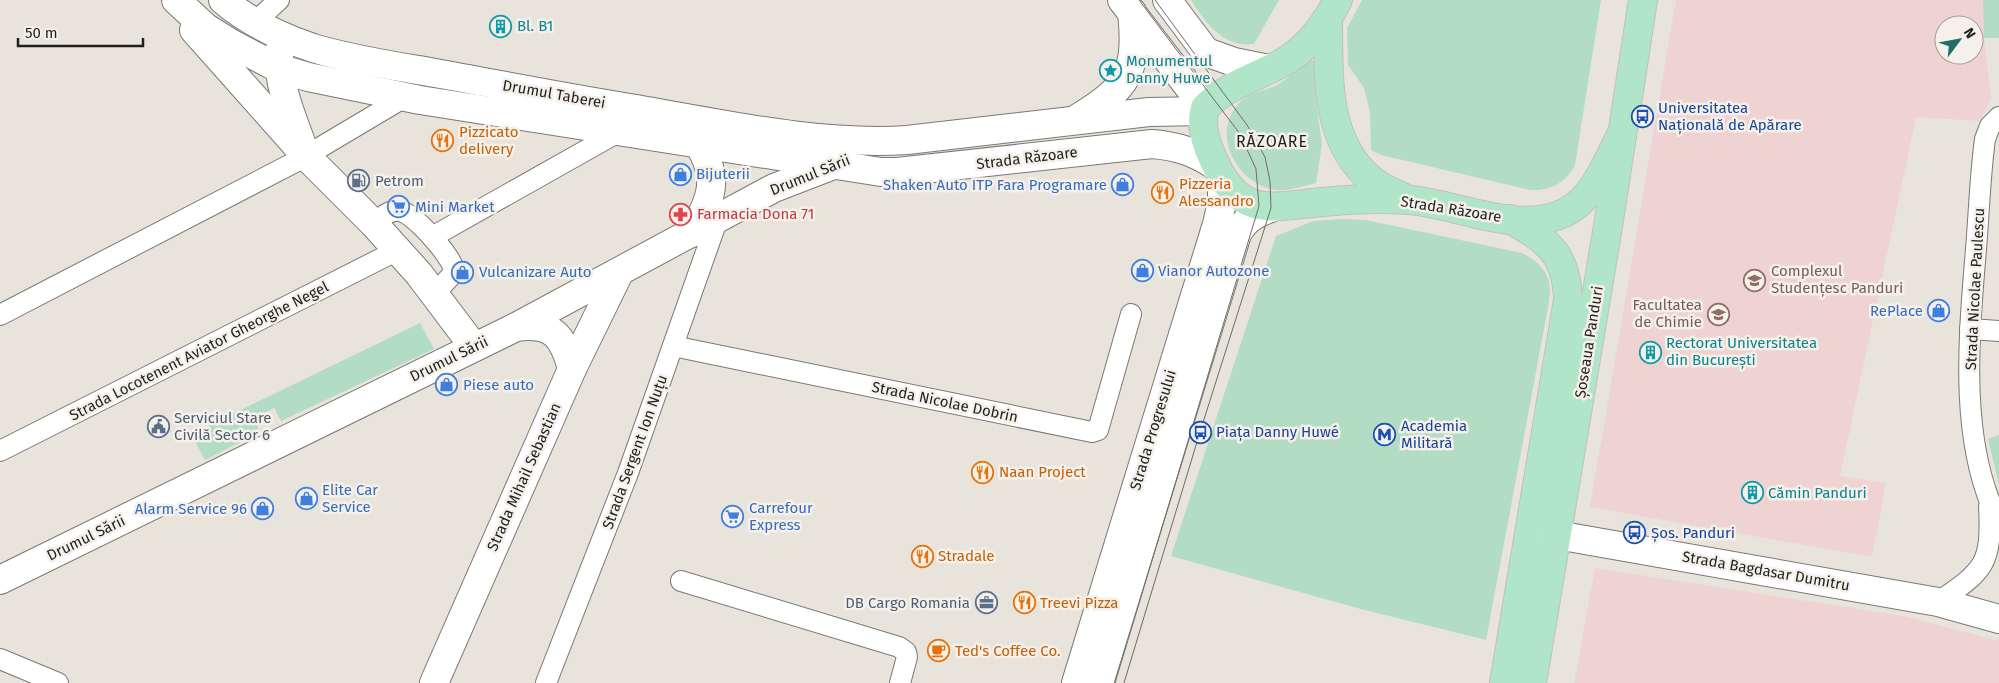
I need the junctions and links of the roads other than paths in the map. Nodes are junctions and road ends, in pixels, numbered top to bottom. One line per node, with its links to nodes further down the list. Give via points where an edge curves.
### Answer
1 (168, 0): 21 (main road)
2 (176, 0): 11 (main road, Drumul Taberei, via 205,27)
3 (224, 0): 9 (main road, Drumul Taberei)
4 (279, 0): 9 (street)
5 (1167, 0): 12 (main road, via 1206,52 1234,62)
6 (1643, 0): 18 (main road, Șoseaua Panduri)
7 (1127, 6): 14 (main road); 16 (main road, via 1135,48 1129,74 1113,93)
8 (1333, 10): 12 (main road, via 1294,55); 24 (main road, via 1329,89 1340,134 1355,164 1366,176)
9 (254, 23): 10 (main road, Drumul Taberei)
10 (279, 35): 11 (main road); 19 (main road, Drumul Taberei, via 360,60 572,98 776,132 844,140)
11 (278, 68): 13 (main road, Drumul Taberei); 21 (main road, via 284,92)
12 (1269, 68): 14 (main road, via 1230,88)
13 (404, 98): 17 (main road, Drumul Taberei); 21 (street)
14 (1204, 109): 16 (main road); 23 (main road, via 1205,135)
15 (1999, 117): 37 (street, Strada Nicolae Paulescu, via 1990,126 1985,139)
16 (1074, 120): 19 (main road)
17 (622, 130): 20 (main road, Drumul Taberei); 30 (street)
18 (1622, 133): 27 (main road, via 1598,179 1579,204 1549,218); 45 (main road, Șoseaua Panduri)
19 (898, 140): 22 (main road, Drumul Sării)
20 (698, 143): 22 (main road, Drumul Taberei); 29 (main road, via 711,170 711,185 707,206)
21 (314, 151): 28 (main road); 35 (street)
22 (833, 165): 23 (main road, Strada Răzoare, via 896,172 1152,144 1190,150); 26 (main road, Drumul Sării, via 796,178)
23 (1219, 171): 25 (main road, via 1234,191 1247,201); 55 (main road, Strada Progresului, via 1222,202 1216,224)
24 (1411, 200): 25 (main road, Strada Răzoare, via 1324,202); 27 (main road, Strada Răzoare)
25 (1271, 208): 56 (main road, Strada Progresului, via 1250,218 1237,234)
26 (718, 218): 29 (main road, Drumul Sării); 39 (street, Strada Sergent Ion Nuțu)
27 (1510, 219): 45 (main road, Șoseaua Panduri, via 1545,242 1564,265 1568,280)
28 (374, 224): 30 (street, via 386,214 401,211); 31 (main road)
29 (692, 233): 32 (main road, Drumul Sării)
30 (432, 237): 33 (street, via 454,270)
31 (398, 250): 33 (main road); 42 (street, Strada Locotenent Aviator Gheorghe Negel)
32 (619, 273): 36 (main road, Drumul Sării); 41 (main road, Strada Mihail Sebastian)
33 (435, 293): 40 (main road)
34 (1131, 314): 39 (street, Strada Nicolae Dobrin, via 1098,430 1092,432)
35 (0, 315)
36 (516, 327): 40 (main road, Drumul Sării); 41 (main road, via 539,326 554,333 566,346)
37 (1970, 329): 38 (street); 43 (street, Strada Nicolae Paulescu, via 1970,389 1975,443)
38 (1999, 332)
39 (673, 346): 53 (street, Strada Sergent Ion Nuțu, via 628,473)
40 (474, 347): 46 (main road, Drumul Sării)
41 (572, 369): 52 (main road, Strada Mihail Sebastian)
42 (0, 451)
43 (1988, 502): 44 (street, Strada Nicolae Paulescu); 48 (street, via 1991,537 1985,562 1977,573)
44 (1999, 522)
45 (1544, 532): 48 (main road, Strada Bagdasar Dumitru); 57 (main road, Șoseaua Panduri); 58 (main road, Șoseaua Panduri)
46 (0, 580)
47 (681, 581): 54 (street, via 899,647 907,657)
48 (1938, 602): 49 (main road, Strada Bagdasar Dumitru)
49 (1999, 619)
50 (0, 659): 51 (street)
51 (58, 683)
52 (434, 683)
53 (546, 683)
54 (900, 683)
55 (1076, 683)
56 (1099, 683)
57 (1504, 683)
58 (1532, 683)

